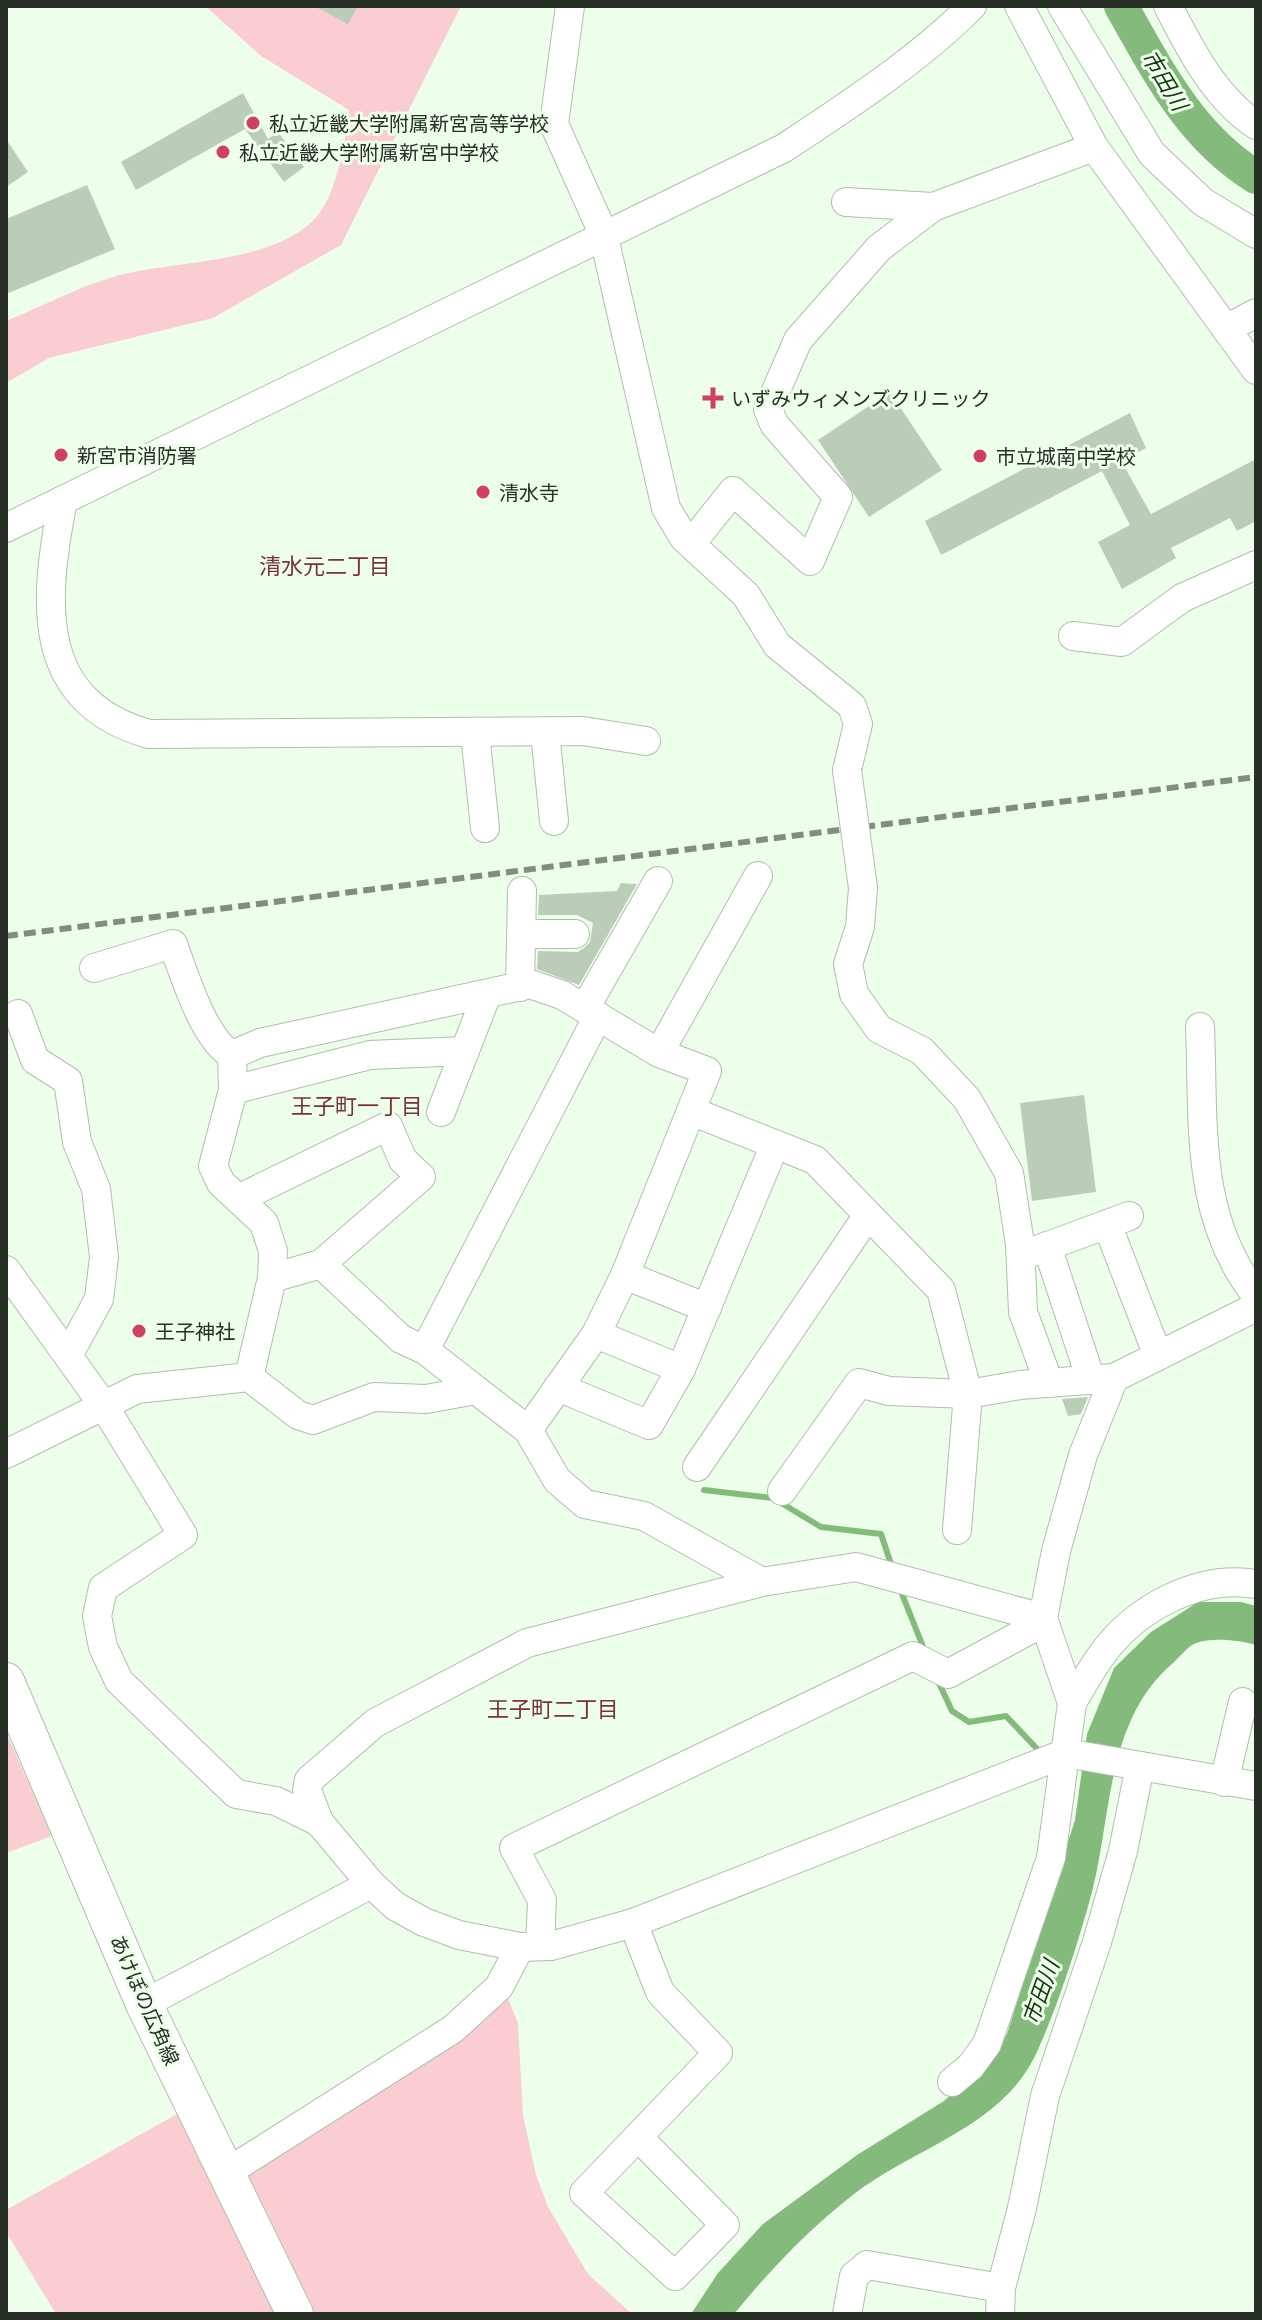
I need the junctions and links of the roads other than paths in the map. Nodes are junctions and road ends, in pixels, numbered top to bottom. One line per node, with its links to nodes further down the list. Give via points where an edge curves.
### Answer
1 (570, 6): 10 (street, via 554,124)
2 (972, 6): 10 (street, via 845,108 784,148)
3 (1019, 6): 7 (street)
4 (1062, 6): 11 (street, via 1152,154 1203,202)
5 (1168, 6): 6 (street, via 1227,101)
6 (1256, 125)
7 (1094, 147): 9 (street); 13 (street)
8 (846, 202): 9 (street)
9 (933, 207): 17 (street, via 879,248 829,303 798,340 775,387 768,409 774,424 838,497 810,561 733,491)
10 (603, 233): 15 (street); 17 (street, via 666,508)
11 (1256, 234)
12 (1256, 313): 13 (street)
13 (1226, 329): 14 (street)
14 (1256, 370)
15 (63, 500): 16 (street); 21 (street, via 51,607 54,651 86,703 118,725 149,734)
16 (6, 528)
17 (691, 544): 46 (street, bridge, via 746,595 777,645 852,706 858,724 847,770 863,888 860,927 848,964 854,994 879,1029 922,1051 967,1099 1009,1173)
18 (1256, 565): 19 (street, via 1182,598 1122,642)
19 (1073, 636)
20 (545, 732): 21 (street); 22 (street, via 583,731); 23 (street)
21 (475, 733): 24 (street)
22 (646, 741)
23 (554, 821)
24 (485, 828)
25 (758, 876): 37 (street)
26 (658, 881): 33 (street)
27 (522, 891): 28 (street)
28 (521, 934): 29 (street); 31 (street)
29 (575, 934)
30 (94, 968): 38 (street, via 173,944 198,1009 223,1050)
31 (520, 987): 32 (street); 33 (street, via 530,984 562,995)
32 (487, 994): 36 (street); 38 (street, via 260,1043)
33 (591, 1012): 37 (street); 55 (street)
34 (18, 1014): 56 (street, via 35,1060 68,1081 77,1142 96,1189 104,1257 99,1299)
35 (1200, 1027): 51 (street, via 1206,1185 1234,1267)
36 (465, 1051): 39 (street, via 370,1055); 41 (street)
37 (659, 1053): 40 (street, via 707,1071)
38 (232, 1055): 39 (street)
39 (233, 1090): 43 (street, via 213,1166 221,1183)
40 (691, 1111): 42 (street); 49 (street)
41 (441, 1112)
42 (775, 1144): 44 (street, via 815,1160); 53 (street)
43 (240, 1198): 47 (street, via 388,1126 403,1160 421,1177); 50 (street, via 264,1223 273,1251)
44 (868, 1215): 64 (street, via 941,1290); 68 (street)
45 (1047, 1246): 46 (street); 57 (street, via 1118,1220); 60 (street)
46 (1020, 1256): 61 (street, via 1023,1312)
47 (321, 1264): 50 (street); 55 (street, via 401,1339)
48 (6, 1270): 56 (street)
49 (625, 1275): 53 (street); 54 (street)
50 (272, 1278): 59 (street)
51 (1256, 1295)
52 (1256, 1307): 57 (street)
53 (707, 1308): 58 (street)
54 (596, 1334): 58 (street); 62 (street)
55 (425, 1350): 63 (street)
56 (69, 1354): 65 (street)
57 (1158, 1356): 60 (street)
58 (681, 1369): 62 (street, via 649,1425)
59 (249, 1377): 63 (street, via 298,1415 313,1420 374,1397 426,1399); 65 (street, via 137,1389)
60 (1103, 1379): 61 (street); 73 (street, via 1056,1551)
61 (1049, 1383): 64 (street)
62 (558, 1387): 66 (street)
63 (476, 1390): 66 (street)
64 (968, 1394): 69 (street, via 889,1391 859,1383); 70 (street)
65 (104, 1406): 67 (street); 81 (street, via 183,1535 103,1588 97,1616 103,1647 119,1681 236,1794 276,1801)
66 (528, 1430): 71 (street, via 557,1480 585,1504 644,1516)
67 (6, 1454)
68 (697, 1467)
69 (782, 1491)
70 (957, 1530)
71 (762, 1582): 73 (street, via 856,1567); 81 (street, via 527,1643 375,1723 309,1780 307,1790)
72 (1256, 1584): 76 (street, via 1200,1587 1159,1603 1102,1654)
73 (1044, 1620): 76 (street); 84 (street, via 948,1674 913,1656 514,1848 542,1900)
74 (6, 1681): 85 (main road, あけぼの広角線)
75 (1243, 1702): 79 (street)
76 (1072, 1703): 77 (street)
77 (1066, 1753): 78 (street); 83 (street); 86 (street, via 1051,1858 1005,1996 987,2044)
78 (1134, 1764): 79 (street); 89 (street, via 1123,1851 1045,2096)
79 (1224, 1782): 80 (street)
80 (1256, 1786)
81 (319, 1822): 82 (street)
82 (371, 1884): 84 (street, via 424,1922 459,1935); 85 (street)
83 (633, 1923): 84 (street); 87 (street, via 660,1992 718,2053)
84 (530, 1947): 88 (street, via 499,1987 453,2029)
85 (144, 2004): 88 (main road, あけぼの広角線)
86 (952, 2082)
87 (638, 2137): 87 (street, via 584,2193 675,2276 725,2225)
88 (226, 2173): 90 (main road, あけぼの広角線)
89 (1001, 2301): 91 (street, via 867,2265 854,2276)
90 (295, 2314)
91 (847, 2314)

